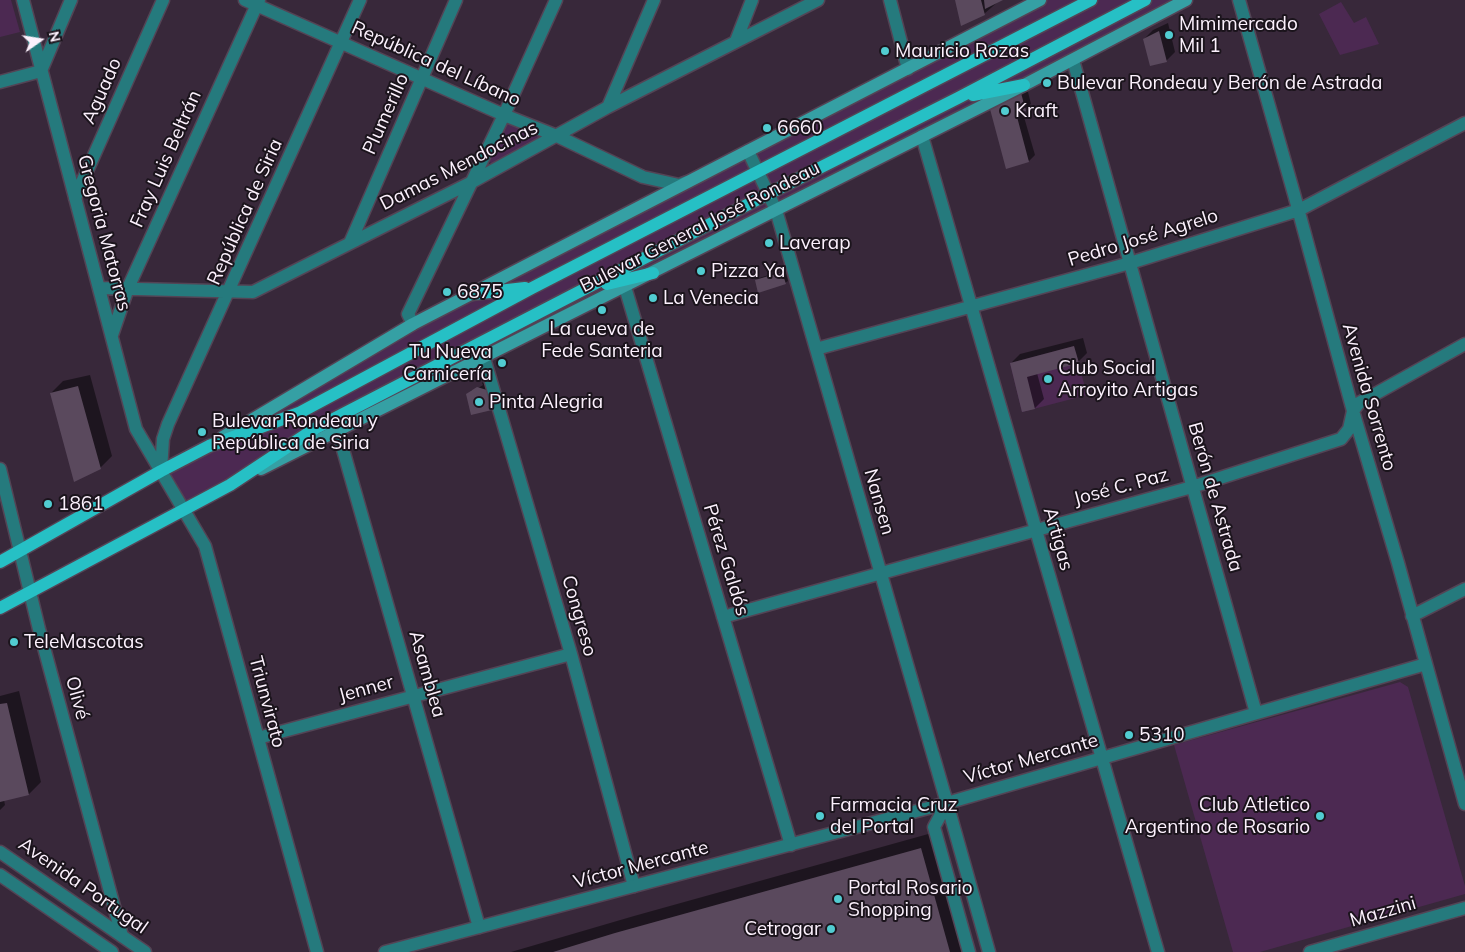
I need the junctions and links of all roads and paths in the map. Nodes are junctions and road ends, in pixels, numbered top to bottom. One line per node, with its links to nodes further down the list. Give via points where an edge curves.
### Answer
1 (23, 0): 21 (street, Gregoria Matorras)
2 (71, 0): 21 (street)
3 (163, 0): 36 (street, Aguado)
4 (360, 0): 18 (street, República de Siria)
5 (456, 0): 22 (street, Plumerillo)
6 (556, 0): 27 (street)
7 (654, 0): 26 (street)
8 (752, 0): 17 (street)
9 (818, 0): 17 (street, Damas Mendocinas)
10 (890, 0): 20 (street)
11 (1040, 0): 20 (main road, Bulevar General José Rondeau)
12 (1091, 0): 32 (main road, Bulevar General José Rondeau)
13 (1145, 0): 25 (main road, Bulevar General José Rondeau)
14 (1186, 0): 19 (main road, Bulevar General José Rondeau)
15 (1239, 0): 38 (street, Avenida Sorrento)
16 (253, 2): 18 (street, República del Líbano); 44 (street, Fray Luis Beltrán)
17 (736, 41): 26 (street, Damas Mendocinas)
18 (341, 43): 22 (street, República del Líbano); 47 (street, República de Siria)
19 (1073, 60): 24 (main road, Bulevar General José Rondeau); 40 (street, Berón de Astrada)
20 (908, 69): 31 (main road, Bulevar General José Rondeau)
21 (41, 71): 23 (street); 36 (street, Gregoria Matorras)
22 (422, 79): 27 (street, República del Líbano); 39 (street, Plumerillo)
23 (0, 82)
24 (1024, 85): 25 (main road); 30 (main road, Bulevar General José Rondeau)
25 (958, 98): 35 (main road, Bulevar General José Rondeau)
26 (608, 106): 29 (street, Damas Mendocinas)
27 (504, 115): 29 (street, República del Líbano); 34 (street)
28 (1465, 123): 38 (street, Pedro José Agrelo)
29 (557, 136): 33 (street, República del Líbano, via 643,176 680,186); 34 (street, Damas Mendocinas)
30 (922, 136): 37 (main road, Bulevar General José Rondeau); 49 (street, Artigas)
31 (748, 151): 32 (street, Nansen); 33 (main road, Bulevar General José Rondeau)
32 (757, 171): 35 (street, Nansen); 45 (main road, Bulevar General José Rondeau)
33 (696, 178): 48 (main road, Bulevar General José Rondeau)
34 (472, 182): 39 (street, Damas Mendocinas); 50 (street, via 408,314)
35 (768, 194): 37 (street, Nansen); 46 (main road, Bulevar General José Rondeau)
36 (75, 198): 43 (street, Gregoria Matorras)
37 (776, 210): 41 (main road, Bulevar General José Rondeau); 53 (street, Nansen)
38 (1299, 210): 40 (street, Pedro José Agrelo); 55 (street, Avenida Sorrento)
39 (350, 243): 47 (street, Damas Mendocinas, via 253,292)
40 (1130, 263): 49 (street, Pedro José Agrelo); 63 (street, Berón de Astrada)
41 (653, 273): 42 (main road, Bulevar General José Rondeau); 46 (main road)
42 (625, 287): 54 (main road, Bulevar General José Rondeau); 73 (street, Pérez Galdós)
43 (99, 288): 44 (street, Damas Mendocinas); 51 (street, Gregoria Matorras)
44 (128, 288): 47 (street, Damas Mendocinas); 51 (street, Fray Luis Beltrán)
45 (532, 288): 48 (main road); 59 (main road, Bulevar General José Rondeau, via 299,413)
46 (585, 290): 62 (main road, Bulevar General José Rondeau, via 316,428)
47 (229, 292): 57 (street, República de Siria)
48 (472, 294): 50 (main road, Bulevar General José Rondeau)
49 (971, 306): 53 (street, Pedro José Agrelo); 65 (street, Artigas)
50 (413, 324): 59 (main road, Bulevar General José Rondeau)
51 (112, 335): 58 (street, Gregoria Matorras)
52 (1465, 344): 55 (street, via 1365,399)
53 (816, 349): 68 (street, Nansen)
54 (484, 358): 56 (main road, Bulevar General José Rondeau); 74 (street, Congreso)
55 (1353, 411): 63 (street, José C. Paz, via 1349,429 1341,439); 72 (street, Avenida Sorrento)
56 (338, 432): 62 (main road, Bulevar General José Rondeau); 76 (street, Asamblea)
57 (163, 439): 58 (street, via 150,444); 61 (street, República de Siria)
58 (142, 442): 61 (street, Gregoria Matorras)
59 (209, 446): 61 (main road, Bulevar General José Rondeau)
60 (0, 469): 66 (street, Olivé)
61 (161, 471): 64 (street, Triunvirato); 66 (main road, Bulevar General José Rondeau)
62 (230, 484): 64 (main road, Bulevar General José Rondeau)
63 (1192, 487): 65 (street, José C. Paz); 77 (street, Berón de Astrada)
64 (184, 510): 70 (main road, Bulevar General José Rondeau); 78 (street, Triunvirato, via 205,546)
65 (1036, 530): 68 (street, José C. Paz); 79 (street, Artigas)
66 (20, 551): 67 (main road, Bulevar General José Rondeau); 70 (street, Olivé)
67 (0, 562)
68 (880, 573): 73 (street, José C. Paz); 80 (street, Nansen)
69 (1465, 589): 72 (street)
70 (30, 591): 71 (main road, Bulevar General José Rondeau); 88 (street, Olivé)
71 (0, 608)
72 (1412, 616): 75 (street, Avenida Sorrento)
73 (723, 617): 82 (street, Pérez Galdós)
74 (571, 654): 76 (street, Jenner); 85 (street, Congreso)
75 (1426, 664): 77 (street, Víctor Mercante); 81 (street, Avenida Sorrento)
76 (414, 696): 78 (street, Jenner); 87 (street, Asamblea)
77 (1256, 713): 79 (street, Víctor Mercante)
78 (258, 738): 91 (street, Triunvirato)
79 (1102, 758): 80 (street, Víctor Mercante); 95 (street, Artigas)
80 (947, 803): 82 (street, Víctor Mercante); 93 (street, via 934,827); 94 (street, Nansen)
81 (1465, 803)
82 (791, 845): 85 (street, Víctor Mercante)
83 (0, 852): 88 (street, Avenida Portugal)
84 (0, 875): 89 (street, Avenida Portugal)
85 (634, 886): 87 (street, Víctor Mercante)
86 (1465, 908): 96 (street, Mazzini)
87 (479, 927): 92 (street, Víctor Mercante)
88 (122, 936): 90 (street, Avenida Portugal)
89 (112, 952)
90 (145, 952)
91 (318, 952)
92 (385, 952)
93 (969, 952)
94 (989, 952)
95 (1158, 952)
96 (1310, 952)

